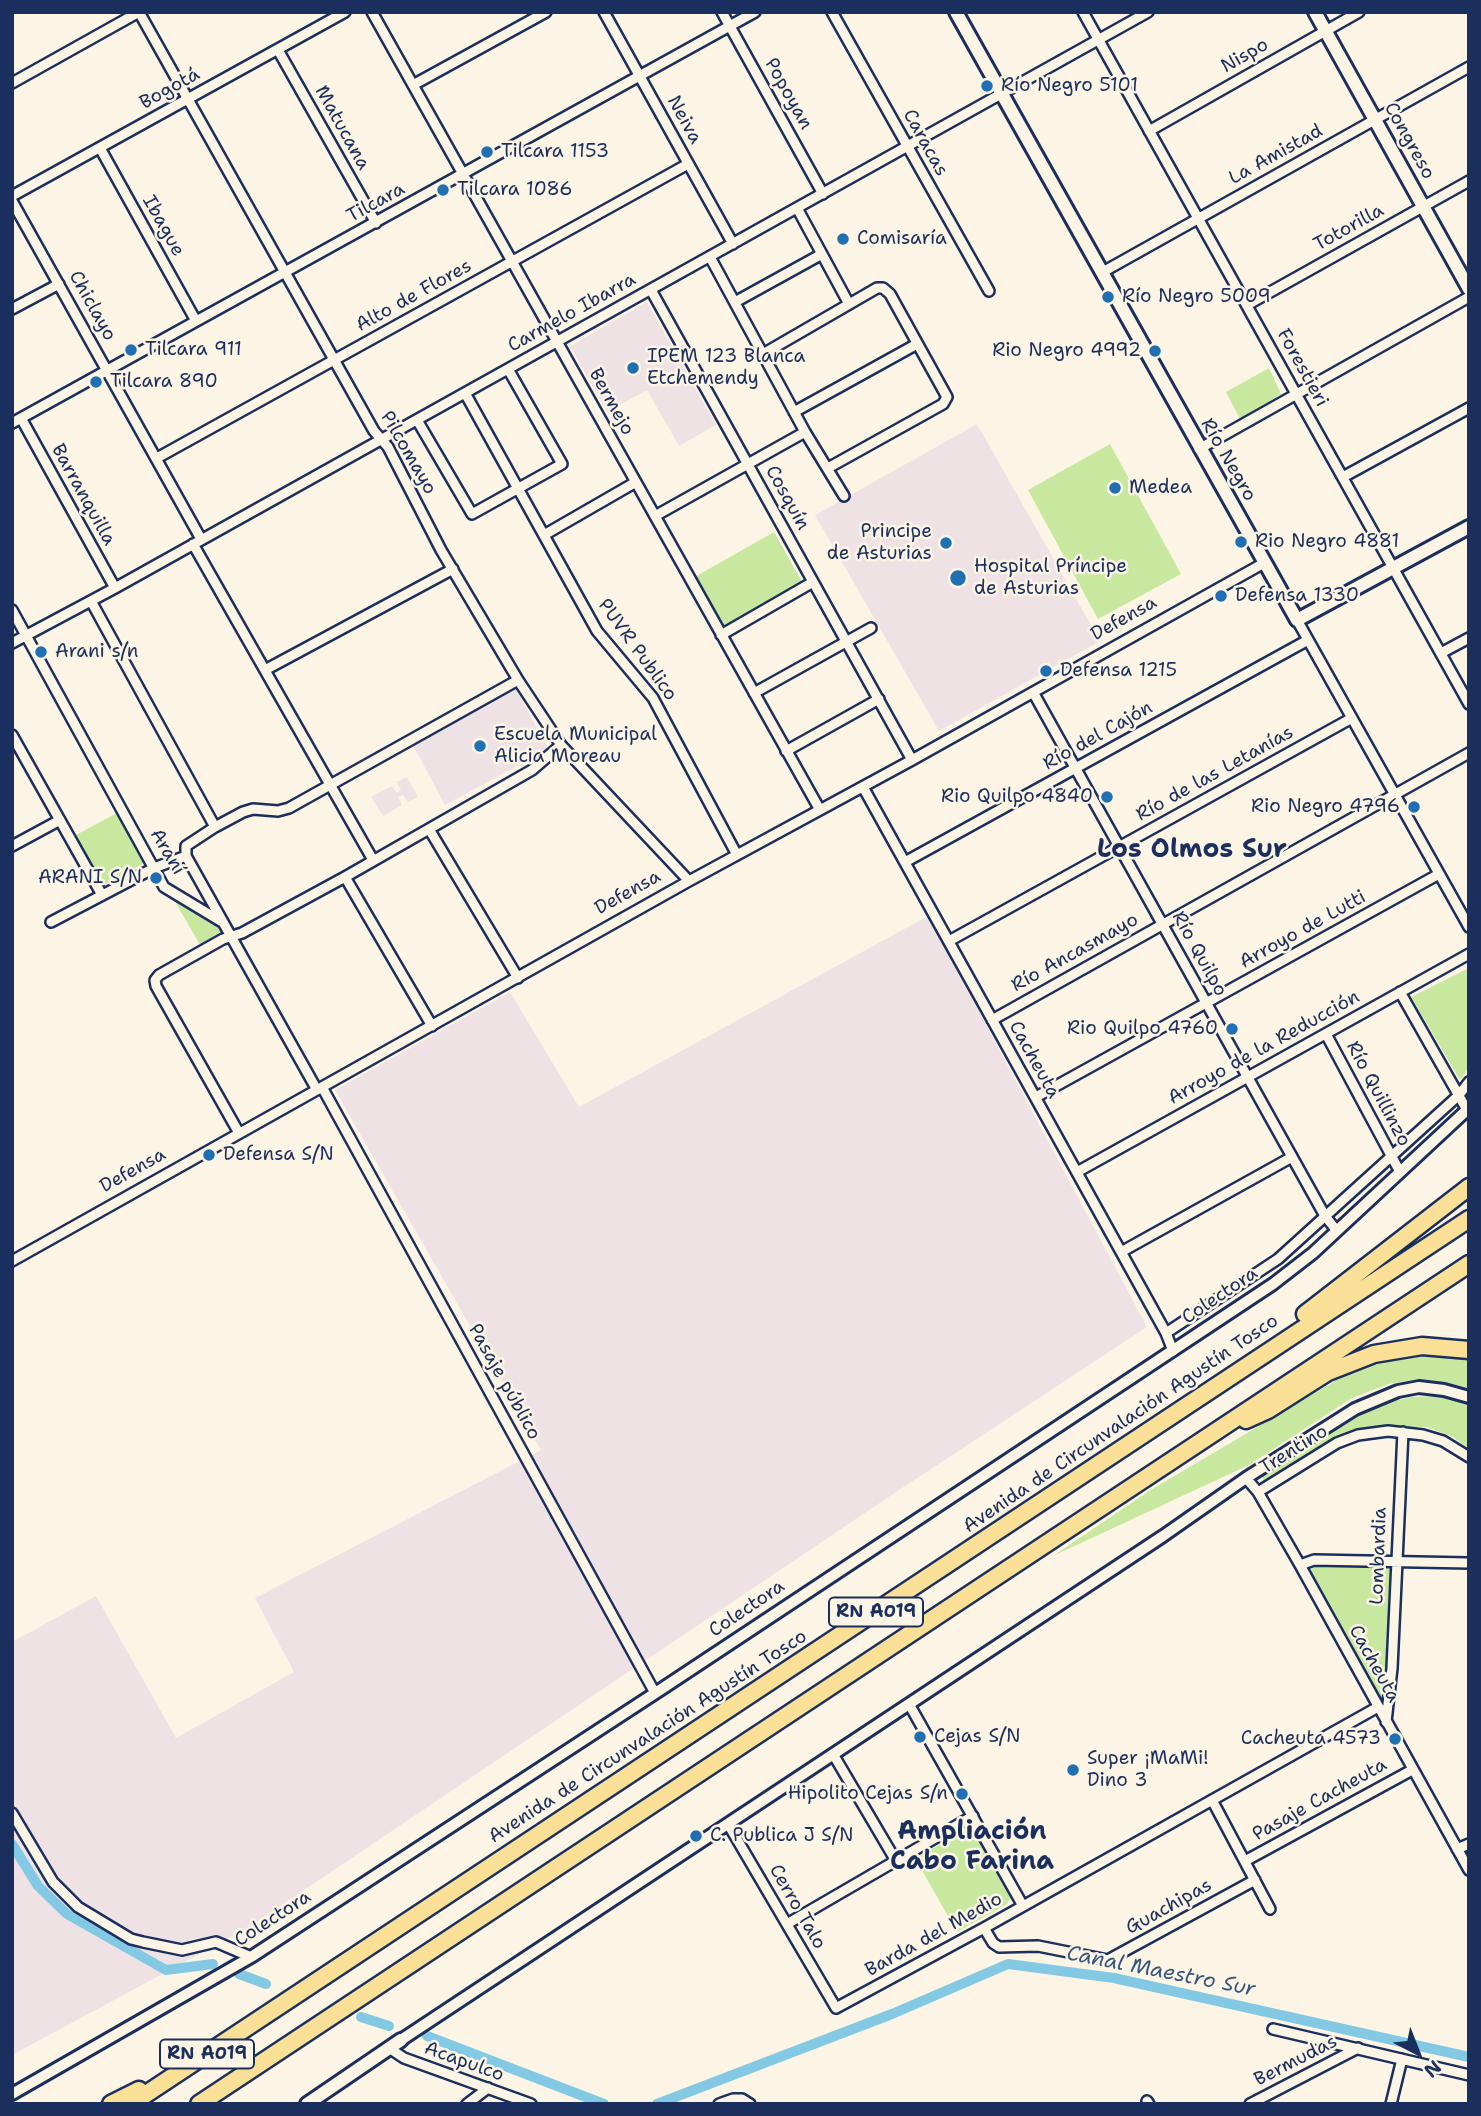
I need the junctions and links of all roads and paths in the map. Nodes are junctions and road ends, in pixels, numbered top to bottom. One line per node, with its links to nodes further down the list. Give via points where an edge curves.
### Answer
1 (139, 12): 20 (street); 23 (street, Pilcomayo)
2 (345, 12): 17 (street, Bogotá)
3 (372, 12): 21 (street, Bermejo)
4 (546, 12): 21 (street)
5 (604, 12): 19 (street, Neiva)
6 (722, 12): 14 (street, Popoyan)
7 (755, 12): 14 (street, Tilcara)
8 (832, 12): 26 (street, Caracas)
9 (956, 12): 22 (main road, Río Negro)
10 (1083, 12): 16 (street, Forestieri)
11 (1148, 12): 16 (street, Carmelo Ibarra)
12 (1315, 12): 15 (main road, Congreso)
13 (1359, 12): 15 (street, Nispo)
14 (730, 26): 19 (street, Tilcara); 31 (street, Popoyan)
15 (1326, 31): 24 (main road, Congreso); 25 (street, Nispo)
16 (1098, 40): 22 (street, Carmelo Ibarra); 25 (street, Forestieri)
17 (278, 50): 23 (street, Bogotá); 36 (street, Matucana)
18 (1469, 67): 24 (street, La Amistad)
19 (640, 77): 28 (street, Neiva); 29 (street, Tilcara)
20 (12, 83)
21 (413, 85): 29 (street, Bermejo)
22 (1002, 94): 26 (street, Carmelo Ibarra); 41 (main road, Río Negro)
23 (188, 99): 27 (street, Bogotá); 42 (street, Pilcomayo)
24 (1375, 119): 33 (main road, Congreso); 35 (street, La Amistad)
25 (1149, 131): 35 (street, Forestieri)
26 (907, 147): 31 (street, Carmelo Ibarra); 46 (street, Caracas)
27 (100, 148): 32 (street, Bogotá); 52 (street, Ibague)
28 (688, 164): 37 (street, Neiva); 40 (street, Alto de Flores)
29 (463, 175): 36 (street, Tilcara); 40 (street, Bermejo)
30 (1469, 181): 33 (street, Totorilla)
31 (823, 194): 34 (street, Carmelo Ibarra)
32 (12, 199): 43 (street, Chiclayo)
33 (1423, 206): 44 (main road, Congreso); 50 (street, Totorilla)
34 (797, 208): 37 (street, Carmelo Ibarra); 38 (street)
35 (1198, 219): 41 (street, La Amistad); 50 (street, Forestieri)
36 (376, 223): 42 (street, Tilcara)
37 (733, 244): 39 (street, Carmelo Ibarra)
38 (822, 254): 48 (street); 49 (street)
39 (710, 257): 45 (street, Carmelo Ibarra); 48 (street)
40 (512, 262): 53 (street, Bermejo); 56 (street, Alto de Flores)
41 (1101, 273): 67 (main road, Río Negro)
42 (285, 274): 52 (street, Tilcara); 56 (street, Pilcomayo)
43 (59, 284): 51 (street); 58 (street, Chiclayo)
44 (1469, 289)
45 (651, 290): 53 (street, Carmelo Ibarra); 69 (street, Cosquín)
46 (989, 291)
47 (1469, 297): 60 (street)
48 (735, 302): 55 (street)
49 (849, 304): 54 (street, via 877,288 886,289); 55 (street)
50 (1247, 305): 60 (street, Forestieri)
51 (12, 309)
52 (196, 321): 58 (street, Tilcara)
53 (558, 342): 57 (street, Carmelo Ibarra); 72 (street, Bermejo)
54 (917, 344): 62 (street); 70 (street, via 946,393 946,401)
55 (763, 354): 62 (street)
56 (334, 360): 66 (street, Pilcomayo); 68 (street, Alto de Flores)
57 (508, 369): 59 (street, Carmelo Ibarra); 73 (street, via 562,464)
58 (107, 370): 63 (street, Tilcara); 68 (street, Chiclayo)
59 (465, 393): 64 (street, Carmelo Ibarra); 73 (street, PUVR Publico)
60 (1297, 394): 67 (street); 71 (street, Forestieri)
61 (1469, 408): 71 (street)
62 (794, 412): 65 (street)
63 (16, 420): 83 (street, Barranquilla)
64 (417, 420): 66 (street, Carmelo Ibarra); 73 (street, via 472,514)
65 (805, 432): 69 (street); 70 (street)
66 (382, 440): 78 (street, Carmelo Ibarra); 81 (street, Pilcomayo)
67 (1199, 449): 79 (main road, Río Negro)
68 (157, 458): 78 (street, Chiclayo)
69 (747, 463): 75 (street); 82 (street, Cosquín)
70 (828, 468): 74 (street)
71 (1343, 477): 80 (street, Forestieri)
72 (636, 482): 75 (street, Bermejo); 77 (street)
73 (518, 489): 77 (street, PUVR Publico)
74 (844, 496)
75 (655, 516): 89 (street, Bermejo)
76 (1469, 527): 80 (main road)
77 (544, 535): 118 (street, PUVR Publico, via 597,631 653,698)
78 (197, 541): 83 (street, Carmelo Ibarra); 95 (street, Chiclayo)
79 (1264, 563): 86 (main road, Río Negro); 97 (street, Defensa)
80 (1393, 568): 86 (main road); 94 (street, Forestieri)
81 (453, 569): 95 (street); 96 (street, Pilcomayo)
82 (813, 582): 89 (street); 92 (street, Cosquín)
83 (115, 588): 84 (street, Carmelo Ibarra)
84 (91, 601): 88 (street, Carmelo Ibarra); 114 (street)
85 (12, 610): 88 (street, Araní)
86 (1297, 620): 91 (street, Río Negro)
87 (870, 628): 92 (street)
88 (26, 635): 93 (street, Carmelo Ibarra); 122 (street, Araní)
89 (721, 635): 98 (street, Bermejo)
90 (1469, 638): 94 (street)
91 (1308, 640): 101 (street, Río Negro); 108 (street, Río del Cajón)
92 (846, 642): 98 (street); 99 (street, Cosquín)
93 (12, 643)
94 (1441, 653): 100 (street, Forestieri)
95 (265, 670): 109 (street, Chiclayo)
96 (518, 680): 103 (street, Pilcomayo); 109 (street)
97 (1033, 692): 107 (street, Defensa); 108 (street, Río Quilpo)
98 (754, 693): 105 (street, Bermejo)
99 (878, 699): 105 (street); 107 (street, Cosquín)
100 (1469, 705)
101 (1352, 718): 111 (street, Río Negro); 117 (street, Río de las Letanías)
102 (12, 735): 104 (street)
103 (561, 745): 115 (street, via 532,770); 125 (street, Pilcomayo)
104 (15, 746): 113 (street)
105 (786, 751): 112 (street, Bermejo)
106 (1469, 753): 111 (street, Río Ancasmayo)
107 (912, 760): 110 (street, Defensa)
108 (1076, 768): 117 (street, Río Quilpo); 121 (street, Río del Cajón)
109 (330, 784): 114 (street, via 283,810 253,809); 120 (street, Chiclayo)
110 (863, 787): 112 (street, Defensa); 121 (street, Cacheuta)
111 (1395, 794): 123 (street, Río Negro); 129 (street, Río Ancasmayo)
112 (820, 810): 118 (street, Defensa)
113 (60, 820): 116 (street); 126 (street)
114 (215, 827): 119 (street, via 186,846)
115 (429, 829): 120 (street); 134 (street)
116 (12, 846)
117 (1120, 847): 129 (street, Río Quilpo); 132 (street, Río de las Letanías)
118 (737, 855): 125 (street, Defensa)
119 (186, 856): 122 (street); 128 (street)
120 (373, 860): 124 (street)
121 (905, 862): 132 (street, Cacheuta)
122 (154, 868): 126 (street); 128 (street, Araní, via 164,887)
123 (1439, 874): 130 (street, Río Negro); 136 (street, Arroyo de Lutti)
124 (345, 877): 131 (street); 138 (street)
125 (689, 881): 134 (street, Defensa)
126 (102, 895): 127 (street)
127 (51, 922)
128 (223, 922): 131 (street, Araní)
129 (1163, 924): 136 (street, Río Quilpo); 137 (street, Río Ancasmayo)
130 (1469, 927)
131 (231, 936): 142 (street, Araní); 146 (street, via 155,980)
132 (949, 941): 137 (street, Cacheuta)
133 (1469, 954): 135 (street, Arroyo de la Reducción)
134 (518, 978): 138 (street, Defensa)
135 (1400, 992): 139 (street, Arroyo de la Reducción); 143 (street)
136 (1207, 1003): 140 (street, Río Quilpo); 144 (street, Arroyo de Lutti)
137 (992, 1020): 144 (street, Cacheuta)
138 (432, 1026): 142 (street, Defensa)
139 (1326, 1034): 140 (street, Arroyo de la Reducción); 147 (street, Río Quillinzo)
140 (1248, 1078): 148 (street, Río Quilpo); 150 (street, Arroyo de la Reducción)
141 (1469, 1082): 143 (street)
142 (320, 1088): 146 (street, Defensa); 171 (street, Pasaje público)
143 (1459, 1095): 145 (street); 147 (street)
144 (1035, 1097): 150 (street, Cacheuta)
145 (1468, 1109): 149 (street, Colectora)
146 (239, 1133): 156 (street, Defensa)
147 (1391, 1156): 149 (street, Río Quillinzo); 152 (street)
148 (1292, 1157): 152 (street, Río Quilpo); 155 (street)
149 (1400, 1171): 154 (street, Colectora)
150 (1077, 1172): 155 (street, Cacheuta)
151 (1469, 1187): 167 (highway, via 1324,1301 1041,1490)
152 (1325, 1216): 154 (street, Río Quilpo); 158 (street, via 1261,1272)
153 (1469, 1219): 167 (highway, Avenida de Circunvalación Agustín Tosco / RN A019)
154 (1337, 1230): 160 (street, Colectora, via 1273,1284)
155 (1121, 1252): 158 (street, Cacheuta)
156 (12, 1261)
157 (1469, 1264): 163 (highway, RN A019)
158 (1166, 1333): 160 (street, Cacheuta)
159 (1469, 1350): 163 (highway, via 1405,1348 1356,1359 1268,1410)
160 (1173, 1351): 171 (street, Colectora)
161 (1469, 1397): 165 (street, via 1419,1387 1384,1396 1355,1409)
162 (1403, 1432): 164 (street, Trentino, via 1443,1441); 166 (street, Trentino, via 1346,1438); 168 (street, Lombardia)
163 (1203, 1440): 197 (highway, RN A019)
164 (1469, 1457)
165 (1246, 1478): 166 (street, Cacheuta); 172 (street)
166 (1258, 1492): 170 (street, Cacheuta)
167 (981, 1542): 199 (highway, Avenida de Circunvalación Agustín Tosco / RN A019)
168 (1396, 1560): 169 (street); 170 (street, via 1314,1560); 174 (street, Lombardia)
169 (1469, 1563)
170 (1300, 1565): 173 (street, Cacheuta)
171 (655, 1693): 191 (street, Colectora)
172 (909, 1704): 175 (street); 179 (street)
173 (1378, 1707): 174 (street, Cacheuta); 177 (street, Barda del Medio)
174 (1386, 1722): 176 (street, Cacheuta)
175 (834, 1754): 180 (street); 183 (street)
176 (1412, 1770): 182 (street, Cacheuta); 184 (street, Pasaje Cacheuta)
177 (1212, 1800): 184 (street); 187 (street, Barda del Medio)
178 (12, 1813): 191 (street, via 53,1882 78,1907 143,1942 182,1950 215,1942)
179 (973, 1816): 183 (street); 187 (street)
180 (728, 1824): 189 (street, Cerro Talo); 194 (street)
181 (1469, 1844): 182 (street)
182 (1457, 1849): 185 (street, Cacheuta)
183 (896, 1861): 189 (street)
184 (1245, 1861): 186 (street)
185 (1469, 1870)
186 (1255, 1880): 188 (street); 190 (street, Guachipas, via 1108,1960 1038,1946 999,1947)
187 (1023, 1906): 190 (street, Barda del Medio)
188 (1270, 1909)
189 (787, 1924): 192 (street, Cerro Talo)
190 (984, 1928): 192 (street, Barda del Medio)
191 (251, 1957): 202 (street, Colectora)
192 (836, 2008)
193 (1273, 2029): 196 (street)
194 (401, 2040): 195 (main road)
195 (389, 2048): 201 (street, Acapulco, via 404,2058); 207 (main road)
196 (1358, 2049): 198 (street); 212 (street, Bermudas)
197 (266, 2059): 205 (highway, RN A019); 206 (highway)
198 (1402, 2059): 200 (street); 213 (street)
199 (194, 2062): 203 (highway); 204 (highway, Avenida de Circunvalación Agustín Tosco / RN A019)
200 (1469, 2075)
201 (488, 2088): 208 (street); 209 (street, Acapulco)
202 (12, 2094)
203 (111, 2104)
204 (131, 2104)
205 (199, 2104)
206 (208, 2104)
207 (307, 2104)
208 (467, 2104)
209 (531, 2104)
210 (719, 2104): 211 (street, via 733,2099)
211 (750, 2104)
212 (1250, 2104)
213 (1391, 2104)

